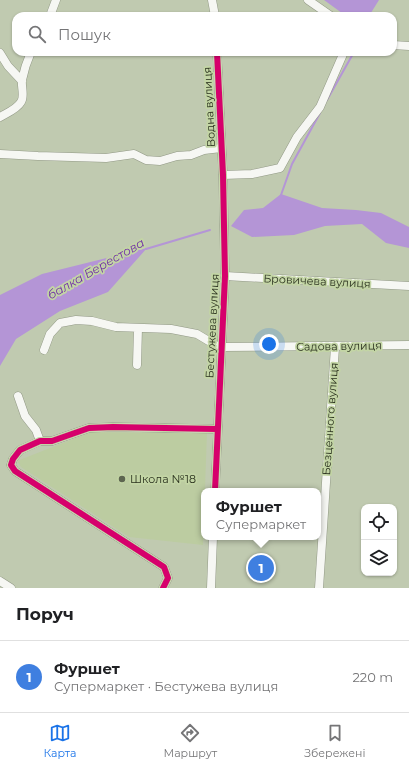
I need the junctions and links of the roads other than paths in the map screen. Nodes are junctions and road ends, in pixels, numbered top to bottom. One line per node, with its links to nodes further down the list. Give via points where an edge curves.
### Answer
1 (56, 0): 4 (street)
2 (212, 0): 5 (street)
3 (308, 0): 6 (street)
4 (52, 12)
5 (214, 12)
6 (325, 12)
7 (397, 45): 8 (street)
8 (409, 46)
9 (0, 53): 13 (street)
10 (29, 56): 13 (street)
11 (217, 56): 15 (street, Водна вулиця)
12 (342, 56): 18 (street, via 320,107 280,168 252,174)
13 (22, 81): 14 (street, via 21,102)
14 (0, 118)
15 (221, 148): 16 (street, via 160,161 146,160 134,154 106,158); 17 (street, Водна вулиця)
16 (0, 154)
17 (222, 161): 18 (street, Бестужева вулиця)
18 (223, 175): 19 (street, Бестужева вулиця)
19 (225, 276): 20 (street, Бровичева вулиця); 24 (street, Бестужева вулиця)
20 (409, 286)
21 (138, 328): 24 (street, via 171,329 197,334); 25 (street, via 116,327 92,321 60,323 50,334); 26 (street)
22 (409, 345): 23 (street, Садова вулиця)
23 (335, 346): 24 (street, Садова вулиця); 36 (street, Безценного вулиця)
24 (222, 347): 28 (street, Бестужева вулиця)
25 (44, 350)
26 (137, 365)
27 (18, 396): 29 (street, via 25,416 36,430)
28 (217, 429): 29 (street, via 89,428 52,441); 30 (street, Бестужева вулиця)
29 (40, 441): 34 (street, via 20,450 12,459 11,465 15,471 164,567 168,578)
30 (215, 488)
31 (213, 540): 35 (street)
32 (0, 582): 33 (street)
33 (11, 588)
34 (163, 588)
35 (211, 588)
36 (319, 588)

